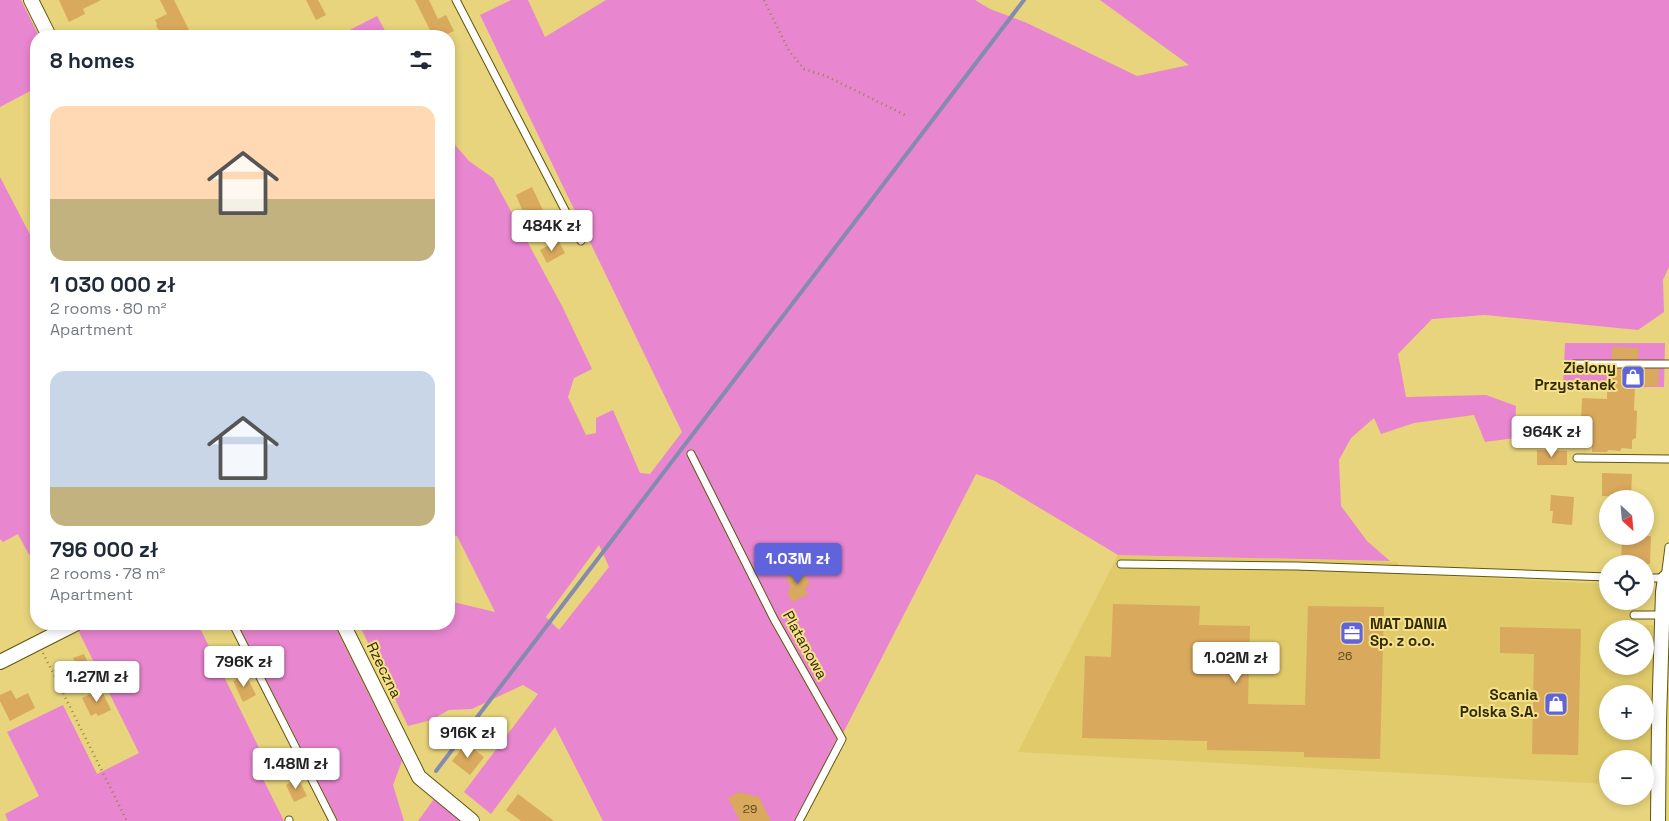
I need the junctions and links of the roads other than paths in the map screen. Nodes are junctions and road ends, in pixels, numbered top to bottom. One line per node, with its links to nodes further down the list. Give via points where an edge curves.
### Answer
1 (31, 0): 3 (street)
2 (456, 0): 4 (lane)
3 (46, 30)
4 (580, 241)
5 (1574, 364): 6 (lane)
6 (1669, 364)
7 (691, 454): 23 (lane, Platanowa, via 774,619 842,739)
8 (1577, 458): 9 (lane)
9 (1669, 459)
10 (1669, 546): 14 (lane)
11 (1122, 564): 12 (lane, via 1296,566)
12 (1599, 577)
13 (1654, 578): 14 (lane)
14 (1667, 579): 16 (street)
15 (1634, 615): 16 (lane)
16 (1662, 615): 24 (street)
17 (63, 630): 20 (street)
18 (236, 630): 21 (lane)
19 (346, 630): 22 (street, Rzeczna, via 419,777)
20 (0, 662)
21 (333, 821)
22 (472, 821)
23 (799, 821)
24 (1658, 821)

